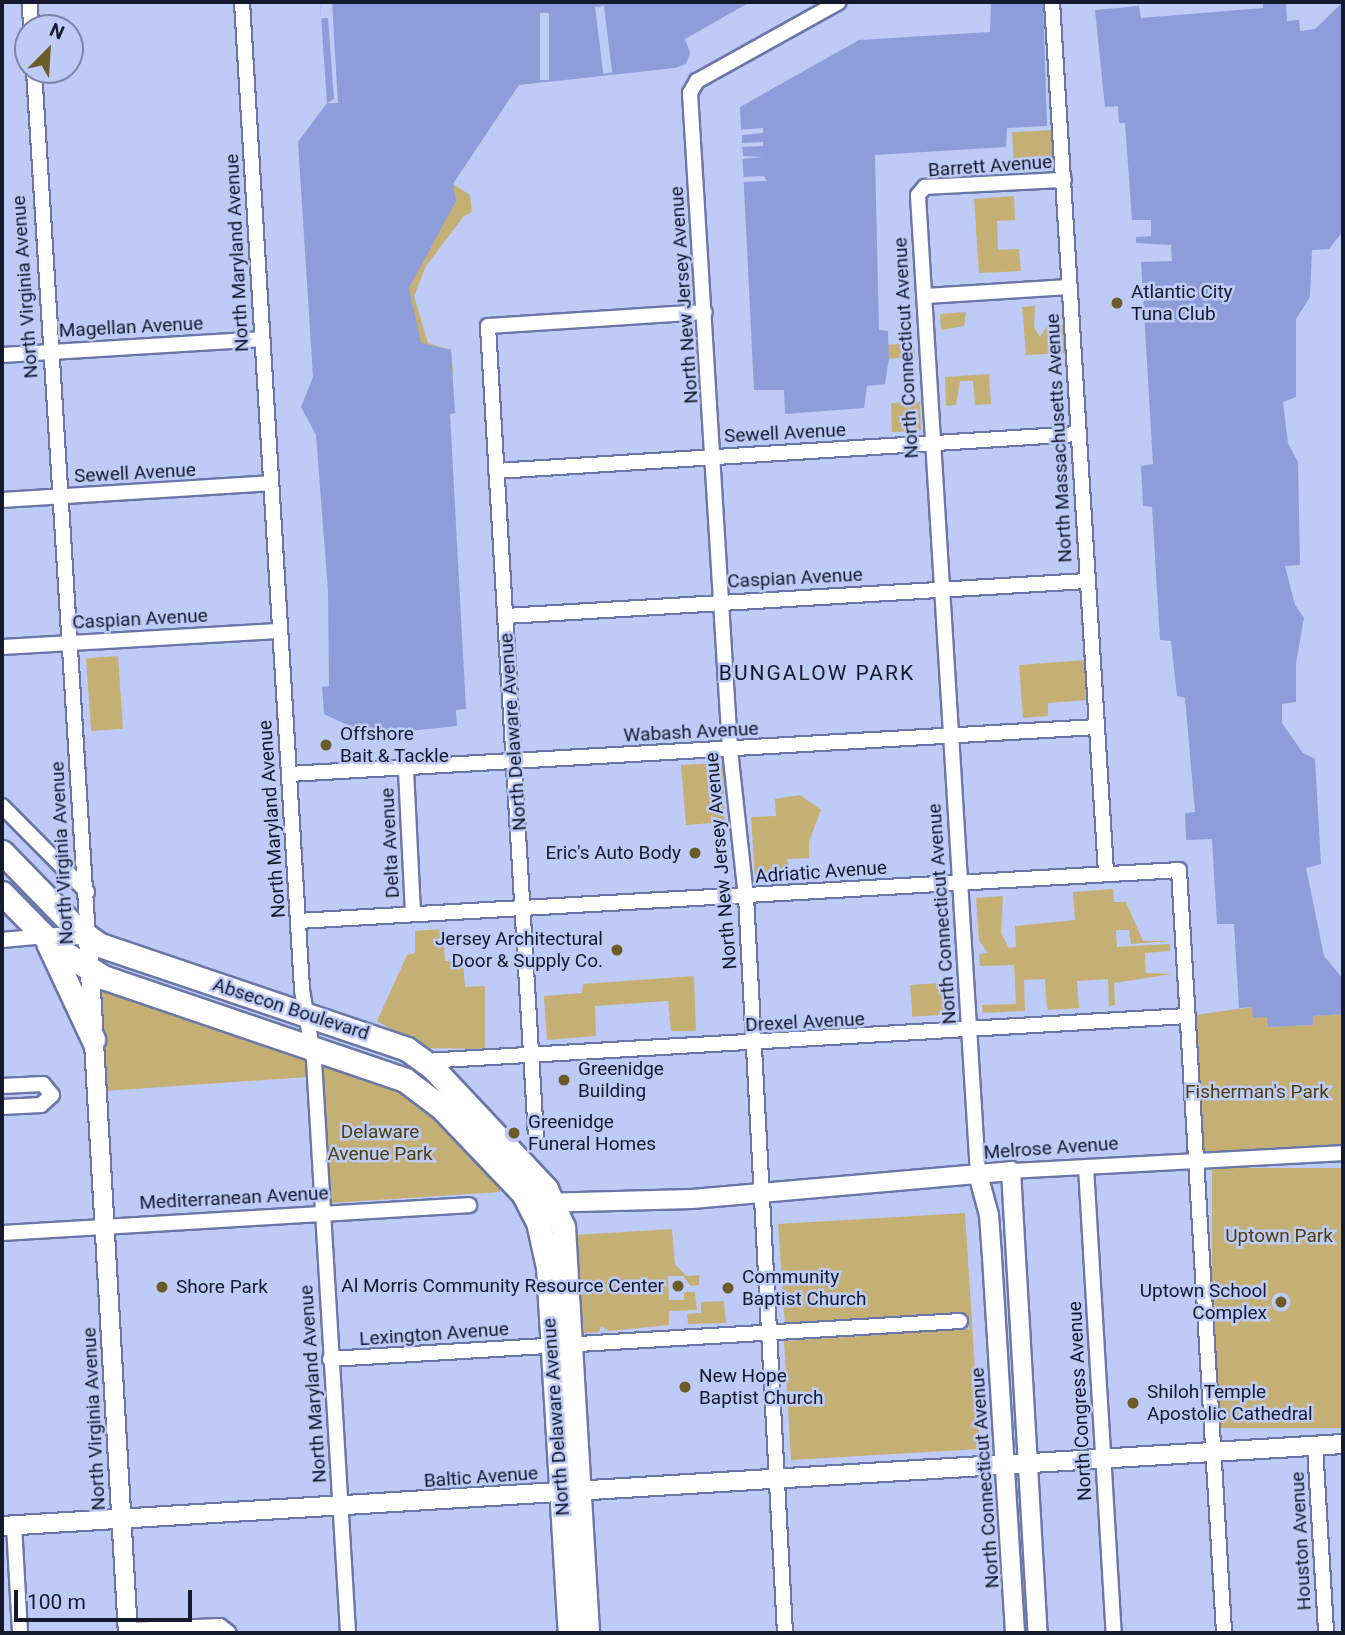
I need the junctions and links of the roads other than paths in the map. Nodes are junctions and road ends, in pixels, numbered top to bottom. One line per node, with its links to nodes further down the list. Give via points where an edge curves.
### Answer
1 (242, 2): 10 (street, North Maryland Avenue)
2 (839, 2): 9 (street, North New Jersey Avenue, via 692,87)
3 (1052, 2): 5 (street, North Massachusetts Avenue)
4 (34, 84): 11 (street, North Virginia Avenue)
5 (1064, 180): 6 (street, Barrett Avenue); 7 (street, North Massachusetts Avenue)
6 (920, 190): 8 (street, North Connecticut Avenue)
7 (1070, 287): 8 (street); 13 (street, North Massachusetts Avenue)
8 (925, 296): 14 (street, North Connecticut Avenue)
9 (705, 312): 15 (street, North New Jersey Avenue); 16 (street, North Delaware Avenue, via 488,326)
10 (262, 339): 11 (street, Magellan Avenue); 17 (street, North Maryland Avenue)
11 (50, 351): 12 (street, Magellan Avenue); 18 (street, North Virginia Avenue)
12 (2, 355)
13 (1077, 434): 14 (street, Sewell Avenue); 20 (street, North Massachusetts Avenue)
14 (932, 443): 15 (street, Sewell Avenue); 21 (street, North Connecticut Avenue)
15 (714, 456): 16 (street, Sewell Avenue); 22 (street, North New Jersey Avenue)
16 (496, 471): 23 (street, North Delaware Avenue)
17 (270, 483): 18 (street, Sewell Avenue); 24 (street, North Maryland Avenue)
18 (59, 496): 19 (street, Sewell Avenue); 25 (street, North Virginia Avenue)
19 (2, 500)
20 (1087, 581): 21 (street, Caspian Avenue); 27 (street, North Massachusetts Avenue)
21 (940, 589): 22 (street, Caspian Avenue); 28 (street, North Connecticut Avenue)
22 (722, 602): 23 (street, Caspian Avenue); 29 (street, North New Jersey Avenue)
23 (506, 616): 30 (street, North Delaware Avenue)
24 (280, 631): 25 (street, Caspian Avenue); 32 (street, North Maryland Avenue)
25 (70, 643): 26 (street, Caspian Avenue); 37 (street, North Virginia Avenue)
26 (2, 647)
27 (1097, 727): 28 (street, Wabash Avenue); 35 (street, North Massachusetts Avenue)
28 (950, 735): 29 (street, Wabash Avenue); 36 (street, North Connecticut Avenue)
29 (730, 749): 30 (street, Wabash Avenue); 39 (street, North New Jersey Avenue)
30 (514, 762): 31 (street, Wabash Avenue); 40 (street, North Delaware Avenue)
31 (406, 770): 32 (street, Wabash Avenue); 41 (street, Delta Avenue)
32 (289, 774): 42 (street, North Maryland Avenue)
33 (2, 806): 37 (street)
34 (2, 852): 44 (highway, Absecon Boulevard)
35 (1106, 873): 36 (street, Adriatic Avenue); 48 (street, Adriatic Avenue, via 1180,870)
36 (963, 881): 39 (street, Adriatic Avenue); 49 (street, North Connecticut Avenue)
37 (86, 892): 44 (street, North Virginia Avenue)
38 (2, 893): 43 (highway, Absecon Boulevard)
39 (746, 897): 40 (street, Adriatic Avenue); 52 (street, North New Jersey Avenue)
40 (526, 911): 41 (street, Adriatic Avenue); 53 (street, North Delaware Avenue)
41 (413, 914): 42 (street, Adriatic Avenue)
42 (298, 921): 47 (street, North Maryland Avenue)
43 (44, 936): 44 (street); 45 (street); 46 (highway, Absecon Boulevard); 50 (highway)
44 (88, 938): 46 (street, North Virginia Avenue); 47 (highway, Absecon Boulevard)
45 (2, 940)
46 (89, 971): 50 (street, North Virginia Avenue); 51 (highway, Absecon Boulevard)
47 (306, 1013): 51 (street, North Maryland Avenue); 54 (highway, Absecon Boulevard, via 389,1041)
48 (1188, 1016): 49 (street, Drexel Avenue); 59 (street)
49 (971, 1031): 52 (street, Drexel Avenue); 62 (street, North Connecticut Avenue)
50 (93, 1039): 68 (street, North Virginia Avenue)
51 (312, 1045): 65 (highway, Absecon Boulevard, via 385,1070 425,1093); 67 (street, North Maryland Avenue)
52 (753, 1045): 53 (street, Drexel Avenue); 63 (street, North New Jersey Avenue)
53 (532, 1054): 54 (street, Drexel Avenue); 57 (street, North Delaware Avenue)
54 (425, 1061): 64 (highway, Absecon Boulevard)
55 (2, 1086): 56 (street, via 43,1084 51,1095 41,1105)
56 (2, 1107)
57 (536, 1138)
58 (1343, 1153): 59 (street, Melrose Avenue)
59 (1195, 1161): 60 (street, Melrose Avenue); 76 (street)
60 (1086, 1167): 61 (street, Melrose Avenue); 77 (street, North Congress Avenue)
61 (1011, 1171): 62 (street, Melrose Avenue); 78 (street)
62 (978, 1174): 63 (street, Melrose Avenue); 79 (street, North Connecticut Avenue, via 989,1215)
63 (762, 1192): 64 (street); 71 (street, North New Jersey Avenue)
64 (555, 1202): 65 (street); 72 (highway, North Delaware Avenue, via 563,1227)
65 (530, 1203): 72 (highway, North Delaware Avenue, via 546,1256)
66 (469, 1205): 67 (street, Mediterranean Avenue)
67 (322, 1214): 68 (street, Mediterranean Avenue); 73 (street, North Maryland Avenue)
68 (106, 1227): 69 (street, Mediterranean Avenue); 83 (street, North Virginia Avenue)
69 (2, 1233)
70 (960, 1321): 71 (street, Lexington Avenue)
71 (770, 1333): 72 (street, Lexington Avenue); 80 (street, North New Jersey Avenue)
72 (561, 1345): 73 (street, Lexington Avenue); 81 (highway, North Delaware Avenue)
73 (330, 1359): 82 (street, North Maryland Avenue)
74 (1343, 1444): 75 (street, Baltic Avenue)
75 (1315, 1446): 76 (street, Baltic Avenue); 96 (street, Houston Avenue)
76 (1213, 1452): 77 (street, Baltic Avenue); 95 (street)
77 (1103, 1458): 78 (street, Baltic Avenue); 94 (street, North Congress Avenue)
78 (1026, 1463): 79 (street, Baltic Avenue); 93 (street)
79 (1004, 1465): 80 (street, Baltic Avenue); 92 (street, North Connecticut Avenue)
80 (776, 1479): 81 (street, Baltic Avenue); 91 (street, North New Jersey Avenue)
81 (570, 1492): 82 (street, Baltic Avenue); 89 (highway, North Delaware Avenue); 90 (highway, North Delaware Avenue)
82 (341, 1507): 83 (street, Baltic Avenue); 88 (street, North Maryland Avenue)
83 (121, 1518): 84 (street, Baltic Avenue); 85 (street, North Virginia Avenue)
84 (8, 1525): 86 (street)
85 (128, 1632): 87 (street, via 220,1626)
86 (20, 1633)
87 (229, 1633)
88 (348, 1633)
89 (570, 1633)
90 (587, 1633)
91 (785, 1633)
92 (1016, 1633)
93 (1038, 1633)
94 (1114, 1633)
95 (1224, 1633)
96 (1326, 1633)

